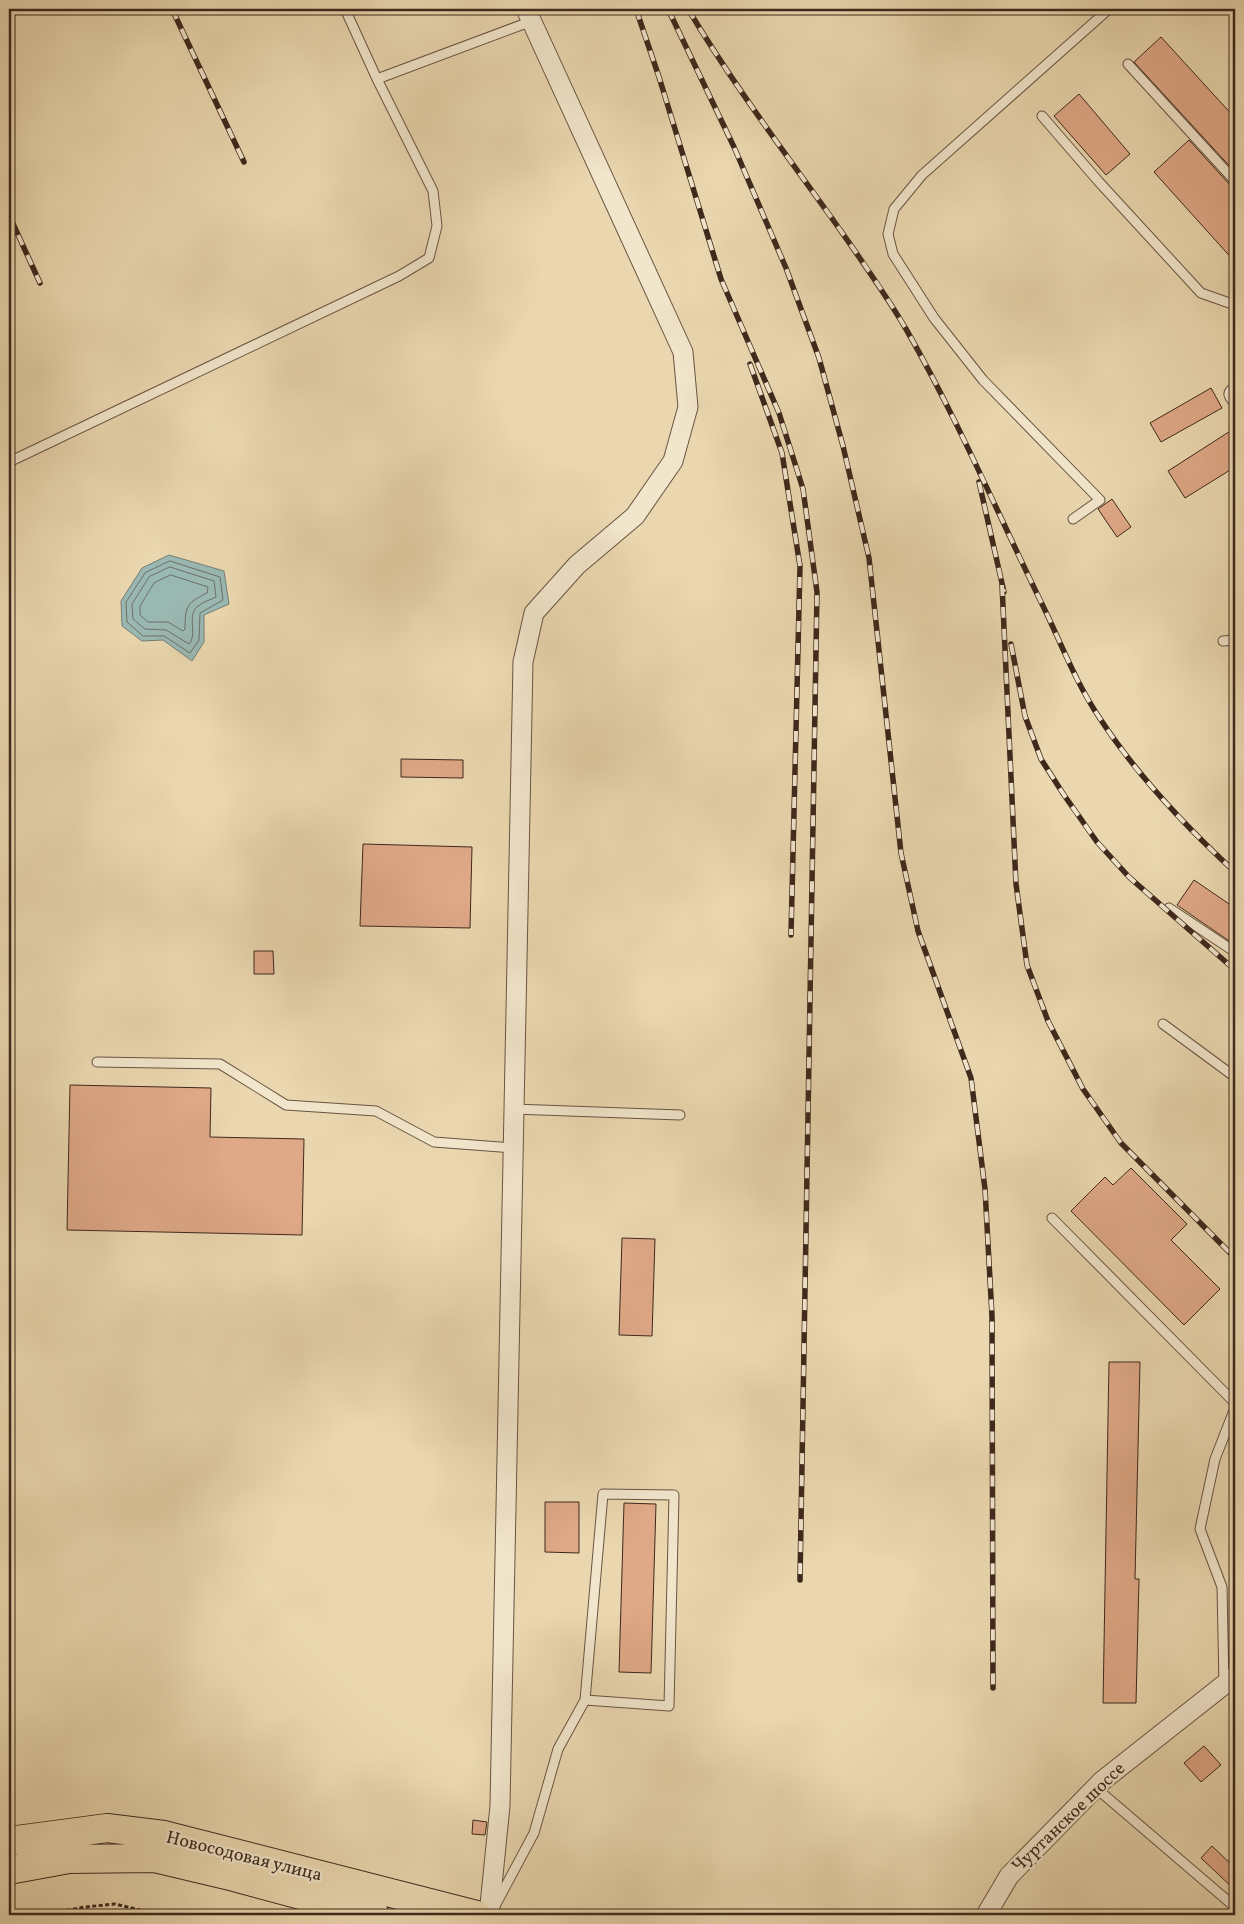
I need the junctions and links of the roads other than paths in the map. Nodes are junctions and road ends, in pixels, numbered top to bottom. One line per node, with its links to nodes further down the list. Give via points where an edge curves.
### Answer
1 (345, 9): 5 (lane)
2 (1109, 9): 10 (lane, via 922,175 894,209 888,234 893,254 934,318 983,380 1100,500)
3 (529, 15): 5 (lane); 18 (street, via 684,352 688,407 673,461 635,516 577,565 534,613 522,662)
4 (1128, 64): 7 (lane)
5 (377, 79): 9 (lane, via 433,192 437,226 429,258 398,276)
6 (1042, 116): 8 (lane, via 1201,293)
7 (1235, 181)
8 (1235, 305)
9 (9, 462)
10 (1073, 519)
11 (1235, 640): 12 (lane)
12 (1223, 641)
13 (1169, 908): 14 (lane)
14 (1235, 952)
15 (1163, 1024): 17 (lane)
16 (97, 1062): 20 (lane, via 220,1064 286,1105 376,1111 434,1142)
17 (1235, 1077)
18 (513, 1109): 19 (lane); 20 (street)
19 (680, 1114)
20 (512, 1148): 32 (street, via 500,1806)
21 (1052, 1218): 22 (lane)
22 (1235, 1403)
23 (1235, 1408): 24 (lane, via 1215,1459 1200,1528 1222,1587)
24 (1230, 1681): 26 (street, Чуртанское шоссе)
25 (585, 1700): 25 (lane, via 603,1494 674,1495 669,1706); 32 (lane, via 558,1749 534,1833)
26 (1096, 1788): 29 (lane); 33 (street, Чуртанское шоссе, via 1009,1876)
27 (9, 1841): 31 (main road, Новосодовая улица, via 106,1828 164,1835)
28 (9, 1870): 30 (main road, Новосодовая улица, via 69,1859 154,1858)
29 (1235, 1907)
30 (376, 1915)
31 (477, 1915)
32 (490, 1915)
33 (986, 1915)

